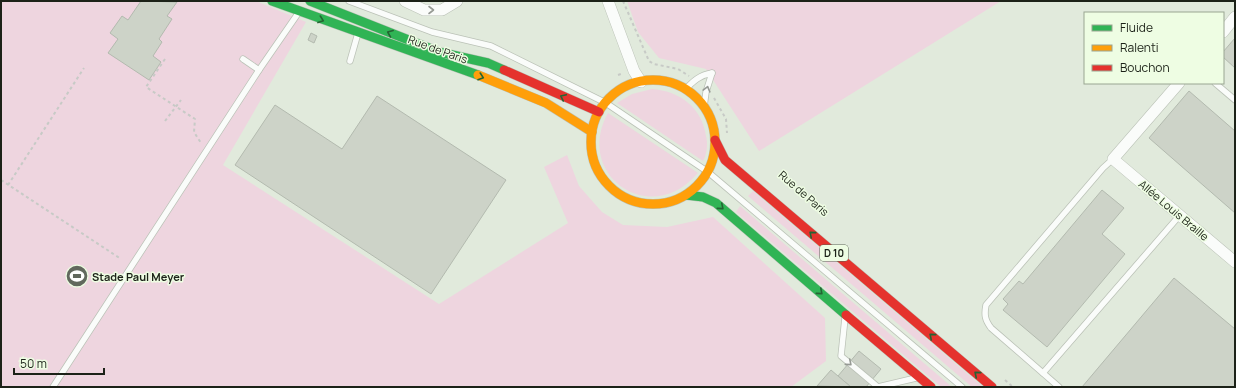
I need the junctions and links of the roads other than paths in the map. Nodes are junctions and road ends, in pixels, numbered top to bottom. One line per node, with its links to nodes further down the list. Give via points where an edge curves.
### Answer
1 (272, 1): 7 (main road, Rue de Paris)
2 (311, 1): 7 (lane); 9 (main road, Rue de Paris)
3 (349, 1): 20 (lane, via 432,32 491,46)
4 (403, 1): 5 (street, one-way to 5, via 424,10 442,10)
5 (457, 1)
6 (608, 1): 15 (street, via 634,71)
7 (299, 11): 11 (main road, Rue de Paris, one-way to 11); 14 (lane)
8 (1235, 17): 10 (street)
9 (366, 23): 11 (lane); 22 (main road, Rue de Paris, one-way to 9, via 488,64 439,52)
10 (1224, 31)
11 (358, 33): 13 (lane); 23 (main road, Rue de Paris, one-way to 23, via 496,82 546,103)
12 (243, 59): 14 (lane)
13 (350, 61)
14 (259, 70): 33 (lane)
15 (641, 82): 18 (main road, via 664,82); 20 (main road, via 621,90)
16 (1178, 84): 25 (street)
17 (1216, 84): 19 (lane)
18 (685, 90): 21 (main road); 21 (lane, one-way to 18, via 712,72 704,74)
19 (1235, 100)
20 (606, 102): 22 (main road); 26 (lane)
21 (704, 107): 24 (main road)
22 (599, 112): 23 (main road)
23 (592, 132): 27 (main road, via 591,150 596,167 605,182 618,194 634,202 652,205)
24 (715, 138): 26 (main road, via 714,155); 36 (main road, D 10, one-way to 24, via 725,160)
25 (1113, 159): 28 (street, Allée Louis Braille); 31 (lane, via 986,305 986,322)
26 (708, 172): 27 (main road); 35 (lane)
27 (686, 195): 30 (main road, one-way to 30, via 703,197 716,203)
28 (1180, 215): 29 (street, Allée Louis Braille); 31 (lane)
29 (1235, 262)
30 (846, 314): 32 (main road); 32 (lane, one-way to 32, via 841,356 878,387)
31 (1043, 373): 37 (lane)
32 (920, 377): 34 (main road)
33 (53, 387)
34 (931, 387)
35 (962, 387)
36 (992, 387)
37 (1059, 387)

